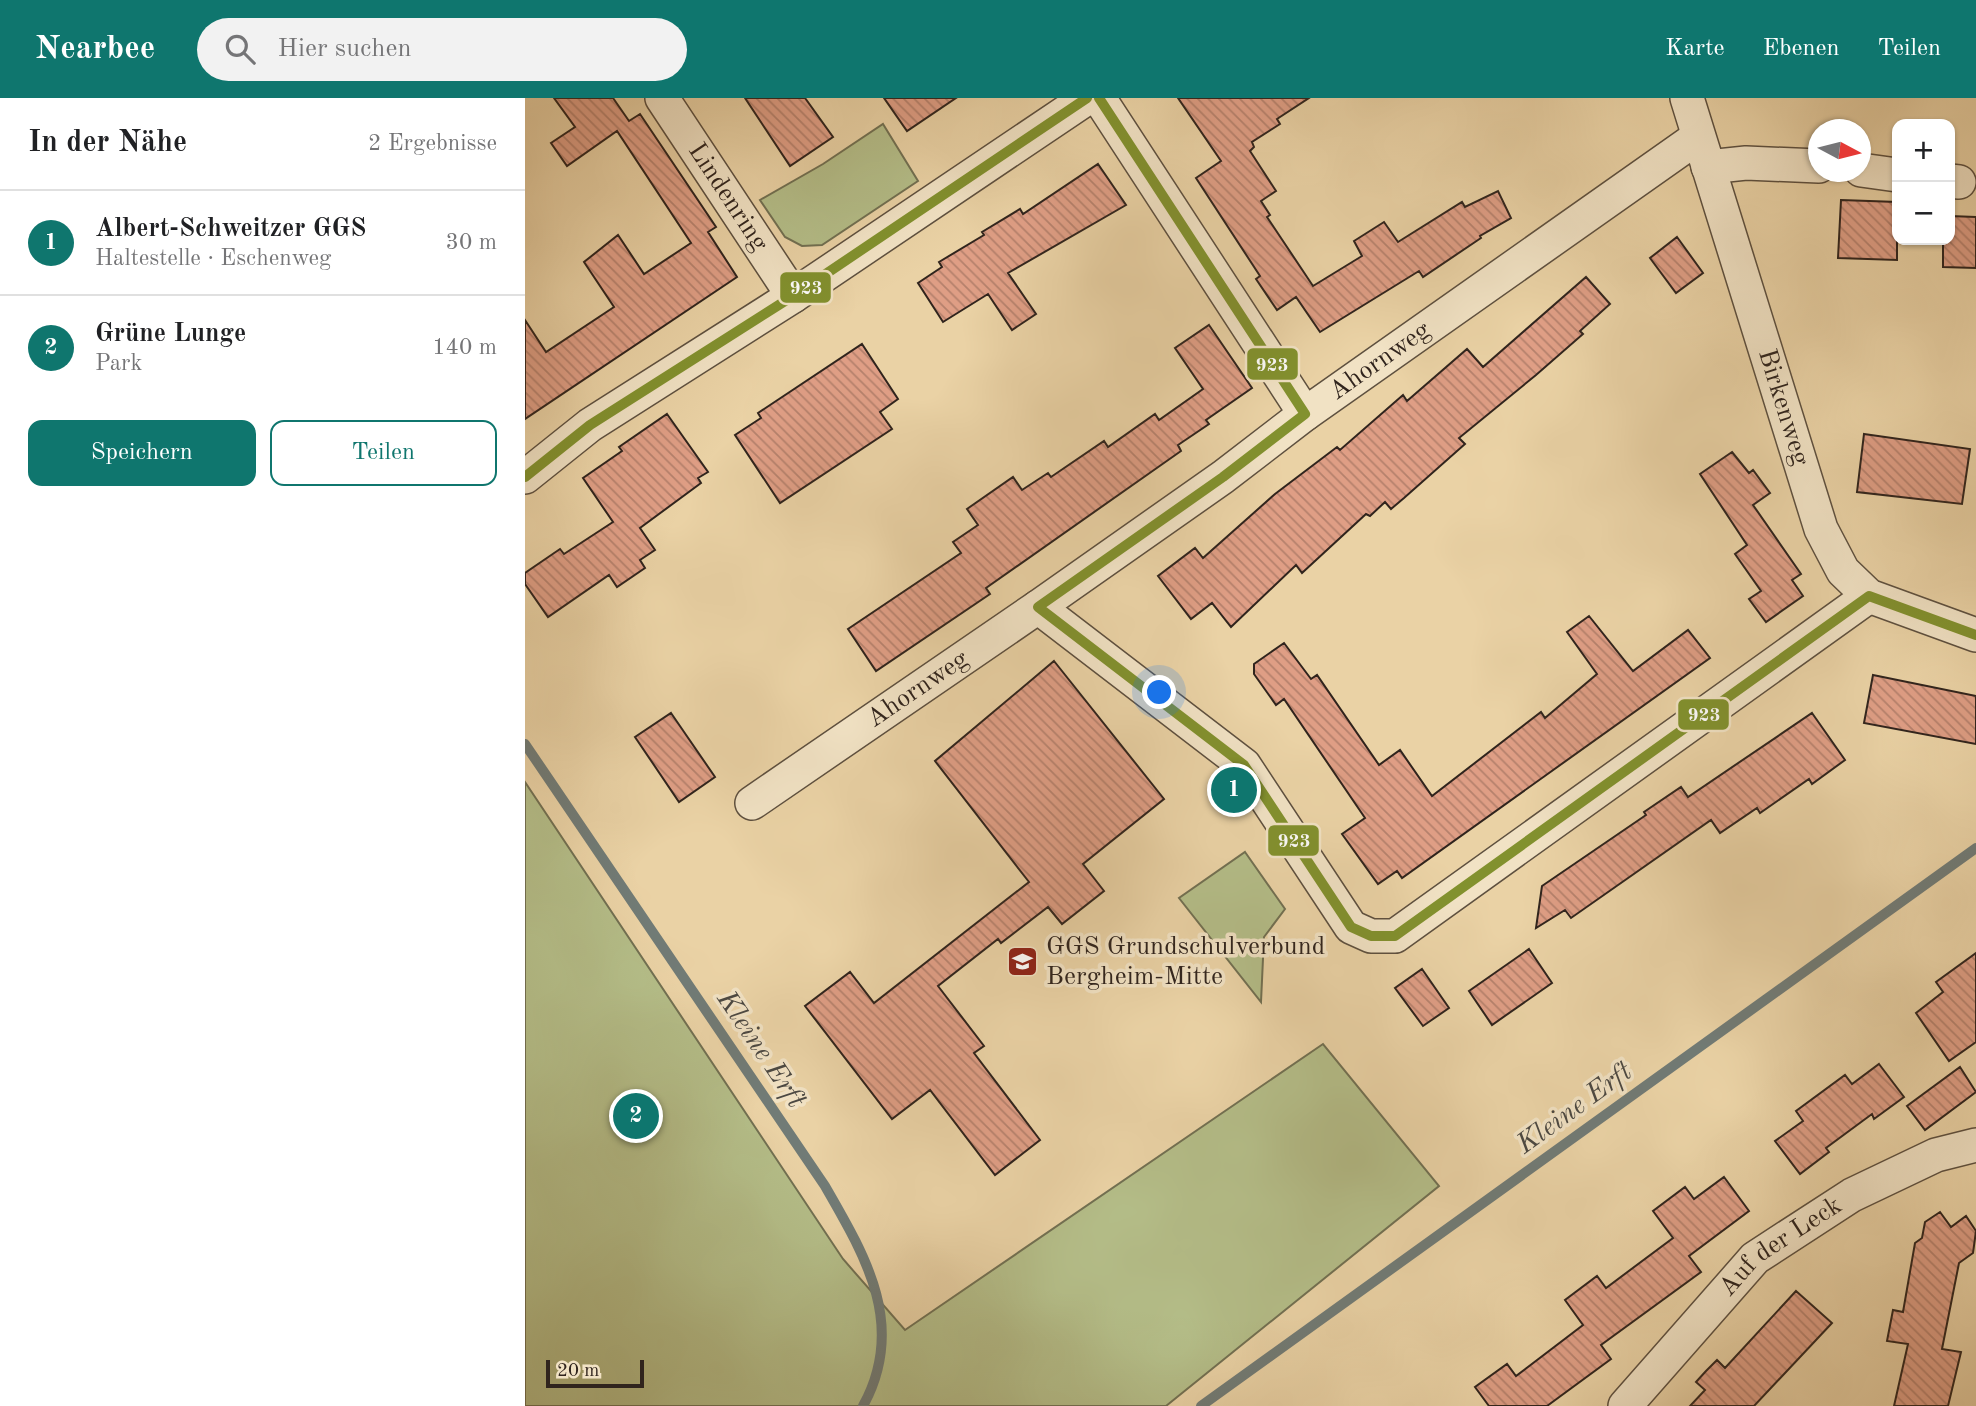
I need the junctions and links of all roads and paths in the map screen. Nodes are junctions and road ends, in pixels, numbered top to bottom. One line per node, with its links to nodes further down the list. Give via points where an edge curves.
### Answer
1 (662, 98): 9 (street, Lindenring)
2 (1087, 98): 9 (street)
3 (1099, 98): 10 (street)
4 (1687, 98): 5 (street, Birkenweg)
5 (1703, 152): 6 (street, via 1746,163); 10 (street, Ahornweg); 12 (street, Birkenweg, via 1821,529 1843,571)
6 (1808, 166)
7 (1871, 171): 8 (street)
8 (1892, 174)
9 (793, 296): 11 (street, via 590,425)
10 (1305, 414): 13 (street, Ahornweg)
11 (525, 477)
12 (1869, 596): 13 (street, via 1395,936 1371,936 1351,927 1244,765); 14 (street, Birkenweg)
13 (1038, 607): 15 (street, Ahornweg)
14 (1976, 635)
15 (752, 803)
16 (1976, 1145): 17 (street, Auf der Leck, via 1936,1155 1852,1195 1755,1258)
17 (1625, 1406)

